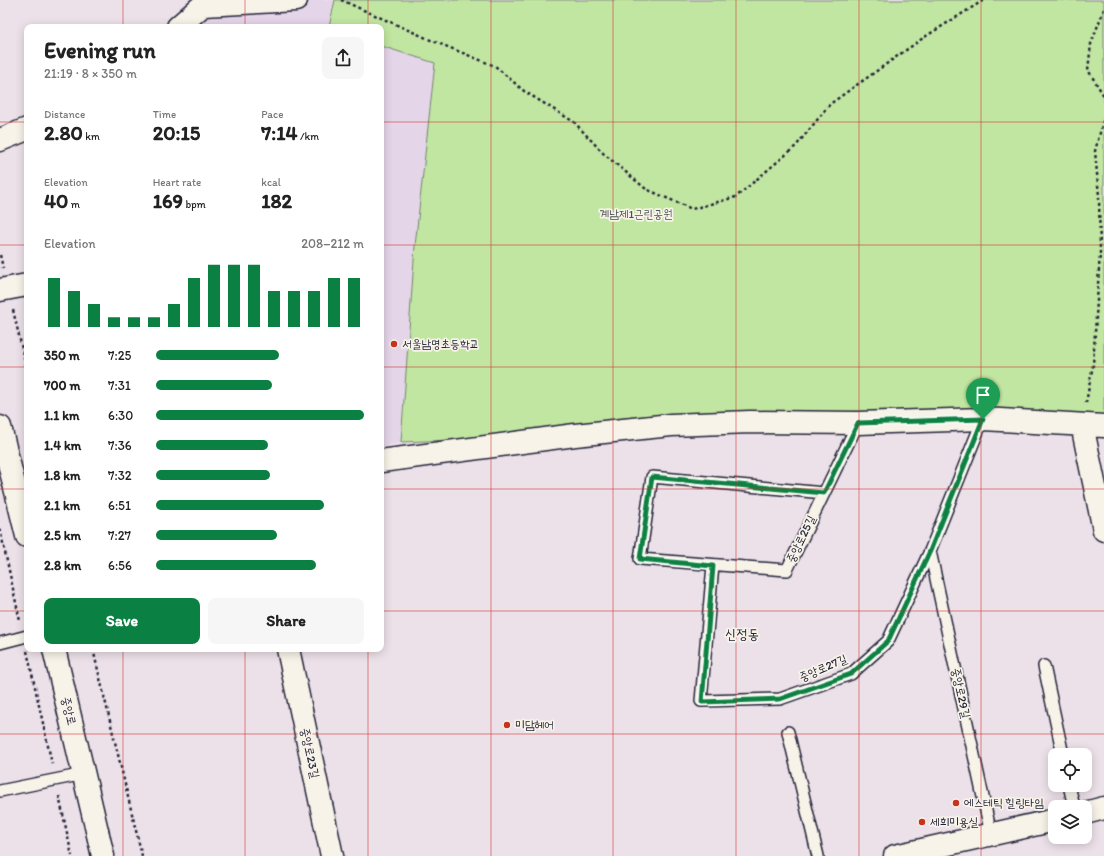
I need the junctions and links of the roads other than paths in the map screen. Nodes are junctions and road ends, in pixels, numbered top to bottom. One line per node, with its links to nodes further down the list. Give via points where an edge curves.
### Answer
1 (296, 0): 2 (street)
2 (202, 3): 3 (street)
3 (181, 24)
4 (24, 130): 5 (street)
5 (0, 140)
6 (983, 419): 7 (street); 8 (street); 15 (lane, 중앙로27길)
7 (858, 423): 11 (street, via 750,422 671,425); 12 (lane, 중앙로25길)
8 (1082, 425): 9 (street); 14 (street)
9 (1104, 426)
10 (0, 427): 13 (street)
11 (384, 461)
12 (824, 493): 16 (lane, 중앙로25길, via 787,570); 16 (lane, 중앙로25길, via 652,477 640,559)
13 (24, 524)
14 (1104, 530)
15 (930, 551): 16 (lane, 중앙로27길, via 888,641 851,674 780,699 702,702); 29 (lane, 중앙로29길)
16 (713, 566)
17 (24, 637): 18 (lane)
18 (0, 643)
19 (55, 652): 24 (street, 중앙로)
20 (289, 652): 31 (street, 중앙로23길)
21 (1044, 666): 23 (lane)
22 (788, 732): 32 (lane)
23 (1062, 748)
24 (84, 774): 25 (lane); 30 (street, 중앙로)
25 (0, 791)
26 (1104, 808): 27 (street)
27 (1092, 811)
28 (1048, 822): 29 (street)
29 (991, 834): 33 (street)
30 (103, 856)
31 (332, 856)
32 (818, 856)
33 (895, 856)

